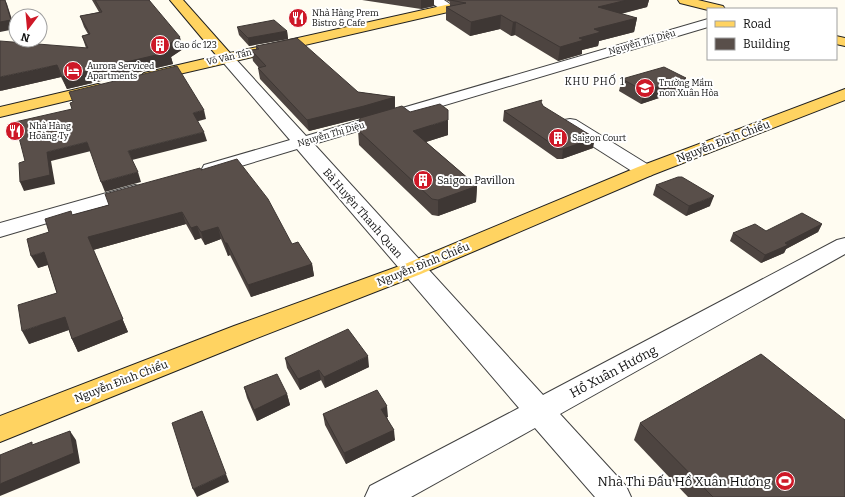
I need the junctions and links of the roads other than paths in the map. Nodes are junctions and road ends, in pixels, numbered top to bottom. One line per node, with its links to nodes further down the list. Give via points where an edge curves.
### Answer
1 (176, 0): 10 (main road, Bà Huyện Thanh Quan)
2 (435, 0): 6 (street)
3 (483, 0): 6 (main road, Võ Văn Tần)
4 (684, 0): 7 (main road)
5 (702, 0): 8 (main road)
6 (457, 4): 10 (main road, Võ Văn Tần)
7 (715, 8)
8 (732, 8)
9 (707, 23): 16 (street, Nguyễn Thị Diệu)
10 (226, 57): 11 (main road, Võ Văn Tần); 16 (street, Bà Huyện Thanh Quan)
11 (135, 80)
12 (113, 85): 14 (main road)
13 (845, 94): 17 (main road, Nguyễn Đình Chiểu)
14 (0, 112)
15 (556, 115): 17 (street)
16 (302, 143): 18 (street, Nguyễn Thị Diệu); 22 (street, Bà Huyện Thanh Quan)
17 (645, 171): 22 (main road, Nguyễn Đình Chiểu)
18 (196, 173)
19 (151, 186): 20 (street)
20 (0, 230)
21 (845, 245): 23 (street, Hồ Xuân Hương)
22 (413, 269): 23 (street, Bà Huyện Thanh Quan); 24 (main road, Nguyễn Đình Chiểu)
23 (539, 411): 25 (street, Hồ Xuân Hương); 26 (street, Bà Huyện Thanh Quan)
24 (0, 429)
25 (381, 497)
26 (615, 497)

